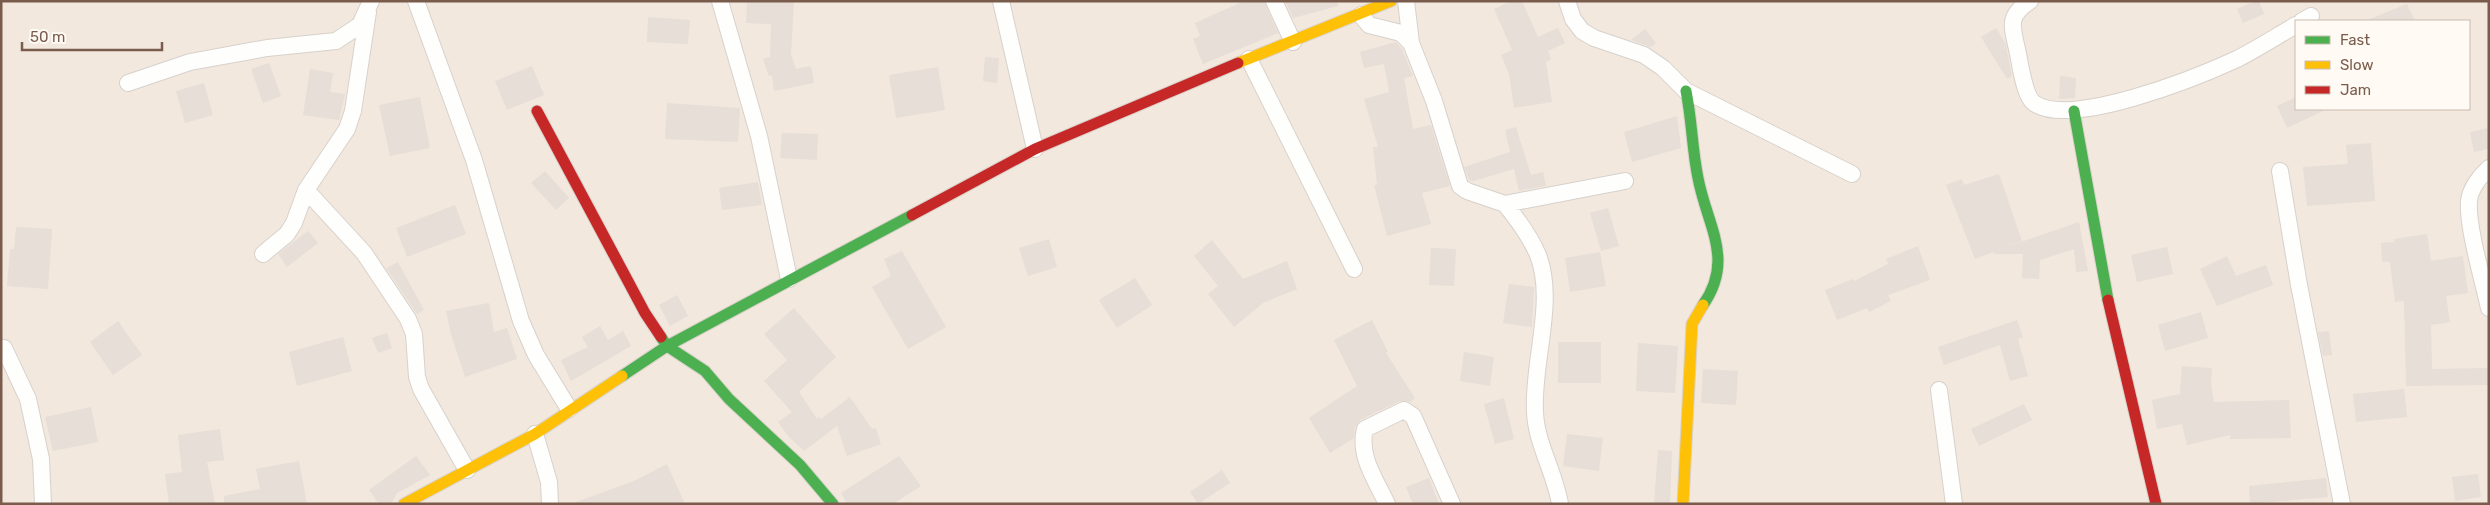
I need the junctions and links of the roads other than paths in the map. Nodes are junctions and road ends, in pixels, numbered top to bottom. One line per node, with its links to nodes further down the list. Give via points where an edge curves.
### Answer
1 (416, 1): 33 (street, via 474,160 520,321 536,355)
2 (720, 1): 28 (street, via 759,136)
3 (1001, 1): 19 (street)
4 (1274, 1): 12 (street)
5 (1391, 1): 10 (street)
6 (1406, 1): 13 (street)
7 (1567, 1): 16 (street, via 1573,19 1582,30 1594,38 1644,56 1663,68)
8 (2030, 1): 17 (street, via 2019,8 2012,22 2026,89 2032,102 2046,110)
9 (370, 7): 15 (street, via 360,25 336,41 267,48 190,62); 24 (street, via 347,129)
10 (1362, 16): 12 (street); 13 (street, via 1369,25 1401,33)
11 (2295, 25): 17 (street, via 2239,58 2208,72 2127,100)
12 (1293, 42): 14 (street)
13 (1411, 43): 25 (street, via 1434,101 1460,186)
14 (1249, 60): 19 (street); 27 (street)
15 (128, 84)
16 (1686, 91): 22 (street); 43 (street, via 1703,201 1716,237 1718,274 1714,291 1696,312 1692,324)
17 (2074, 111): 45 (street, via 2101,271)
18 (537, 112): 30 (street)
19 (1035, 149): 28 (street)
20 (2489, 168): 29 (street, via 2480,177 2469,200 2470,221)
21 (2280, 171): 46 (street)
22 (1852, 174)
23 (1625, 181): 25 (street)
24 (306, 190): 26 (street, via 287,234); 35 (street, via 364,253 408,319 414,334 417,377 421,388)
25 (1505, 204): 42 (street, via 1527,232 1538,257 1543,315 1535,413)
26 (263, 254)
27 (1354, 269)
28 (789, 279): 30 (street)
29 (2489, 308)
30 (667, 346): 33 (street); 39 (street, via 705,371 729,399 800,465)
31 (4, 348): 36 (street, via 28,399 40,458)
32 (1939, 390): 44 (street)
33 (569, 409): 34 (street)
34 (535, 434): 35 (street); 38 (street, via 549,482)
35 (467, 470): 37 (street)
36 (43, 504)
37 (404, 504)
38 (550, 504)
39 (833, 504)
40 (1387, 504): 41 (street, via 1364,455 1362,441 1365,430 1404,410 1413,416)
41 (1452, 504)
42 (1560, 504)
43 (1683, 504)
44 (1954, 504)
45 (2156, 504)
46 (2342, 504)

